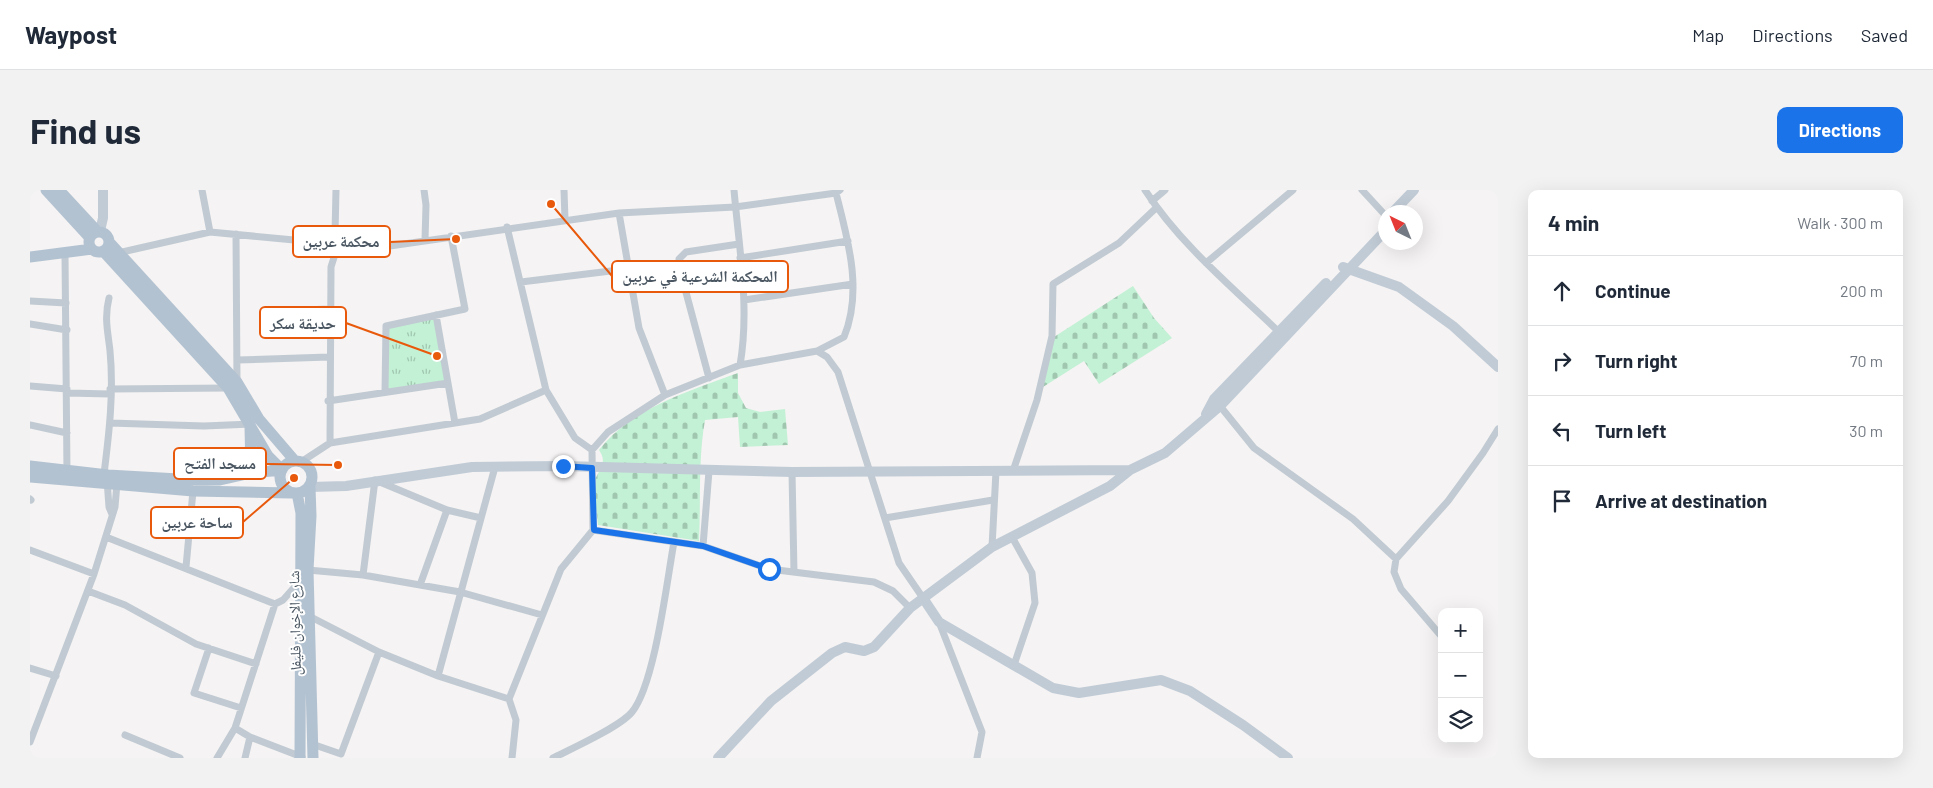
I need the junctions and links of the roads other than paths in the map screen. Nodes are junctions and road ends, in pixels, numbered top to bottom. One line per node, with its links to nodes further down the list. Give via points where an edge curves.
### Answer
1 (46, 190): 31 (main road)
2 (59, 190): 31 (main road)
3 (103, 190): 31 (main road, via 103,218)
4 (202, 190): 25 (street)
5 (336, 190): 27 (street)
6 (424, 190): 30 (street)
7 (564, 190): 22 (street)
8 (734, 190): 19 (street)
9 (1145, 190): 16 (street)
10 (1165, 190): 16 (street)
11 (1293, 190): 41 (street)
12 (1362, 190): 20 (street)
13 (1414, 190): 17 (main road)
14 (1422, 190): 18 (main road)
15 (838, 192): 19 (street); 32 (street)
16 (1154, 205): 41 (street); 89 (street, via 1119,243 1053,284 1052,336 1037,400)
17 (1400, 205)
18 (1408, 205)
19 (736, 207): 21 (street); 34 (street)
20 (1378, 207)
21 (619, 213): 22 (street); 43 (street)
22 (565, 220): 23 (street)
23 (507, 227): 28 (street); 44 (street)
24 (1378, 230): 42 (main road)
25 (210, 232): 26 (street); 37 (street)
26 (236, 234): 33 (street); 58 (street)
27 (335, 234): 33 (street, via 327,238); 35 (street, via 342,238)
28 (451, 236): 30 (street); 52 (street, via 465,309)
29 (1378, 237): 42 (main road)
30 (424, 240): 35 (street, via 362,250)
31 (97, 241): 36 (main road); 37 (main road); 38 (main road); 63 (main road)
32 (848, 241): 40 (street); 45 (street)
33 (326, 243): 35 (street, via 330,250)
34 (739, 244): 40 (street); 61 (street, via 686,252 679,259)
35 (339, 250): 50 (street, via 330,267)
36 (30, 251)
37 (118, 253): 63 (main road)
38 (65, 254): 39 (main road); 49 (street)
39 (30, 258)
40 (740, 258): 47 (street)
41 (1206, 263): 55 (street)
42 (1345, 267): 55 (main road); 60 (main road, via 1399,287 1454,326); 71 (main road)
43 (627, 269): 44 (street); 69 (street, via 639,328)
44 (521, 282): 65 (street)
45 (853, 284): 47 (street); 56 (street, via 854,309 844,338)
46 (109, 298): 67 (street, via 106,334 110,351)
47 (744, 300): 59 (street)
48 (30, 301): 49 (street)
49 (66, 303): 54 (street)
50 (330, 309): 51 (street); 57 (street)
51 (277, 311)
52 (436, 315): 62 (street); 68 (street, via 386,326)
53 (30, 324): 54 (street)
54 (67, 330): 66 (street)
55 (1279, 332): 72 (main road, via 1214,399)
56 (818, 351): 59 (street); 92 (street, via 838,372)
57 (329, 357): 58 (street); 70 (street)
58 (237, 360): 63 (street)
59 (740, 365): 61 (street)
60 (1498, 367)
61 (709, 378): 69 (street)
62 (448, 383): 68 (street); 75 (street)
63 (233, 385): 67 (street); 73 (main road)
64 (30, 386): 66 (street)
65 (546, 390): 75 (street, via 480,419); 80 (street, via 575,438)
66 (67, 391): 67 (street); 78 (street)
67 (110, 391): 74 (street)
68 (385, 392): 70 (street)
69 (665, 395): 80 (street, via 608,432)
70 (328, 401): 79 (street)
71 (1220, 406): 72 (main road); 111 (street, via 1254,448 1352,519)
72 (1204, 417): 86 (main road, via 1164,453)
73 (255, 422): 74 (street); 81 (main road); 85 (main road, via 268,456); 90 (main road)
74 (110, 423): 95 (street)
75 (455, 423): 79 (street)
76 (30, 425): 78 (street)
77 (1498, 429): 111 (street, via 1448,501)
78 (67, 433): 93 (street)
79 (330, 443): 81 (street)
80 (592, 450): 84 (street)
81 (298, 462): 85 (main road, via 289,463); 97 (main road, via 310,470)
82 (30, 466): 93 (main road)
83 (495, 467): 84 (main road); 96 (main road); 102 (street)
84 (592, 468): 87 (main road); 104 (street)
85 (282, 470): 90 (main road); 99 (main road, via 282,484)
86 (1130, 470): 89 (main road); 106 (main road, via 1110,486)
87 (709, 471): 91 (main road); 108 (street)
88 (996, 471): 89 (main road); 92 (main road); 100 (street)
89 (1013, 471)
90 (251, 472): 95 (main road, via 220,480)
91 (792, 472): 92 (main road); 114 (street)
92 (871, 472): 103 (street)
93 (67, 475): 94 (main road); 95 (main road)
94 (30, 477)
95 (111, 479): 98 (main road); 105 (street, via 108,507 112,514)
96 (375, 480): 97 (main road, via 346,486); 101 (street); 116 (street)
97 (310, 487): 99 (main road); 113 (main road, شارع الإخوان فليفل)
98 (194, 491): 99 (main road); 112 (street)
99 (294, 493): 117 (main road, شارع الإخوان فليفل, via 301,513)
100 (993, 500): 103 (street); 109 (street)
101 (447, 510): 102 (street); 118 (street)
102 (481, 518): 120 (street)
103 (885, 518): 121 (street, via 899,563)
104 (594, 530): 107 (street); 124 (street, via 561,569)
105 (106, 536): 112 (street); 115 (street)
106 (1012, 537): 109 (main road); 131 (street, via 1032,573 1036,603)
107 (674, 542): 108 (street); 148 (street, via 645,688 632,713)
108 (703, 546): 114 (street, via 769,569)
109 (992, 547): 121 (main road)
110 (30, 550): 115 (street)
111 (1396, 559): 127 (street, via 1394,572 1401,589)
112 (186, 567): 122 (street)
113 (308, 570): 116 (street); 125 (main road, شارع الإخوان فليفل)
114 (794, 572): 123 (street, via 874,582)
115 (94, 574): 119 (street)
116 (363, 575): 118 (street)
117 (299, 582): 122 (street); 142 (main road, شارع الإخوان فليفل)
118 (420, 585): 120 (street)
119 (88, 591): 128 (street, via 125,605); 133 (street)
120 (460, 592): 124 (street); 134 (street)
121 (923, 598): 123 (main road); 126 (main road)
122 (275, 604): 130 (street)
123 (910, 608): 149 (main road, via 874,648 864,651 845,647 838,649 790,684)
124 (542, 615): 135 (street)
125 (309, 616): 129 (street); 141 (main road, شارع الإخوان فليفل)
126 (939, 622): 131 (main road); 150 (street, via 982,732)
127 (1438, 632)
128 (209, 648): 130 (street); 136 (street, via 194,693)
129 (379, 652): 134 (street); 141 (street, via 342,754)
130 (256, 664): 136 (street)
131 (1014, 664): 151 (main road, via 1053,688 1079,693 1161,680 1190,691)
132 (30, 668): 133 (street)
133 (56, 676): 140 (street)
134 (438, 676): 135 (street)
135 (509, 699): 147 (street, via 516,720)
136 (242, 708): 137 (street)
137 (235, 728): 139 (street); 144 (street)
138 (125, 735): 143 (street)
139 (250, 737): 142 (street); 145 (street)
140 (31, 738)
141 (312, 744): 146 (main road, شارع الإخوان فليفل)
142 (302, 757)
143 (180, 758)
144 (217, 758)
145 (245, 758)
146 (313, 758)
147 (512, 758)
148 (553, 758)
149 (718, 758)
150 (977, 758)
151 (1288, 758)

